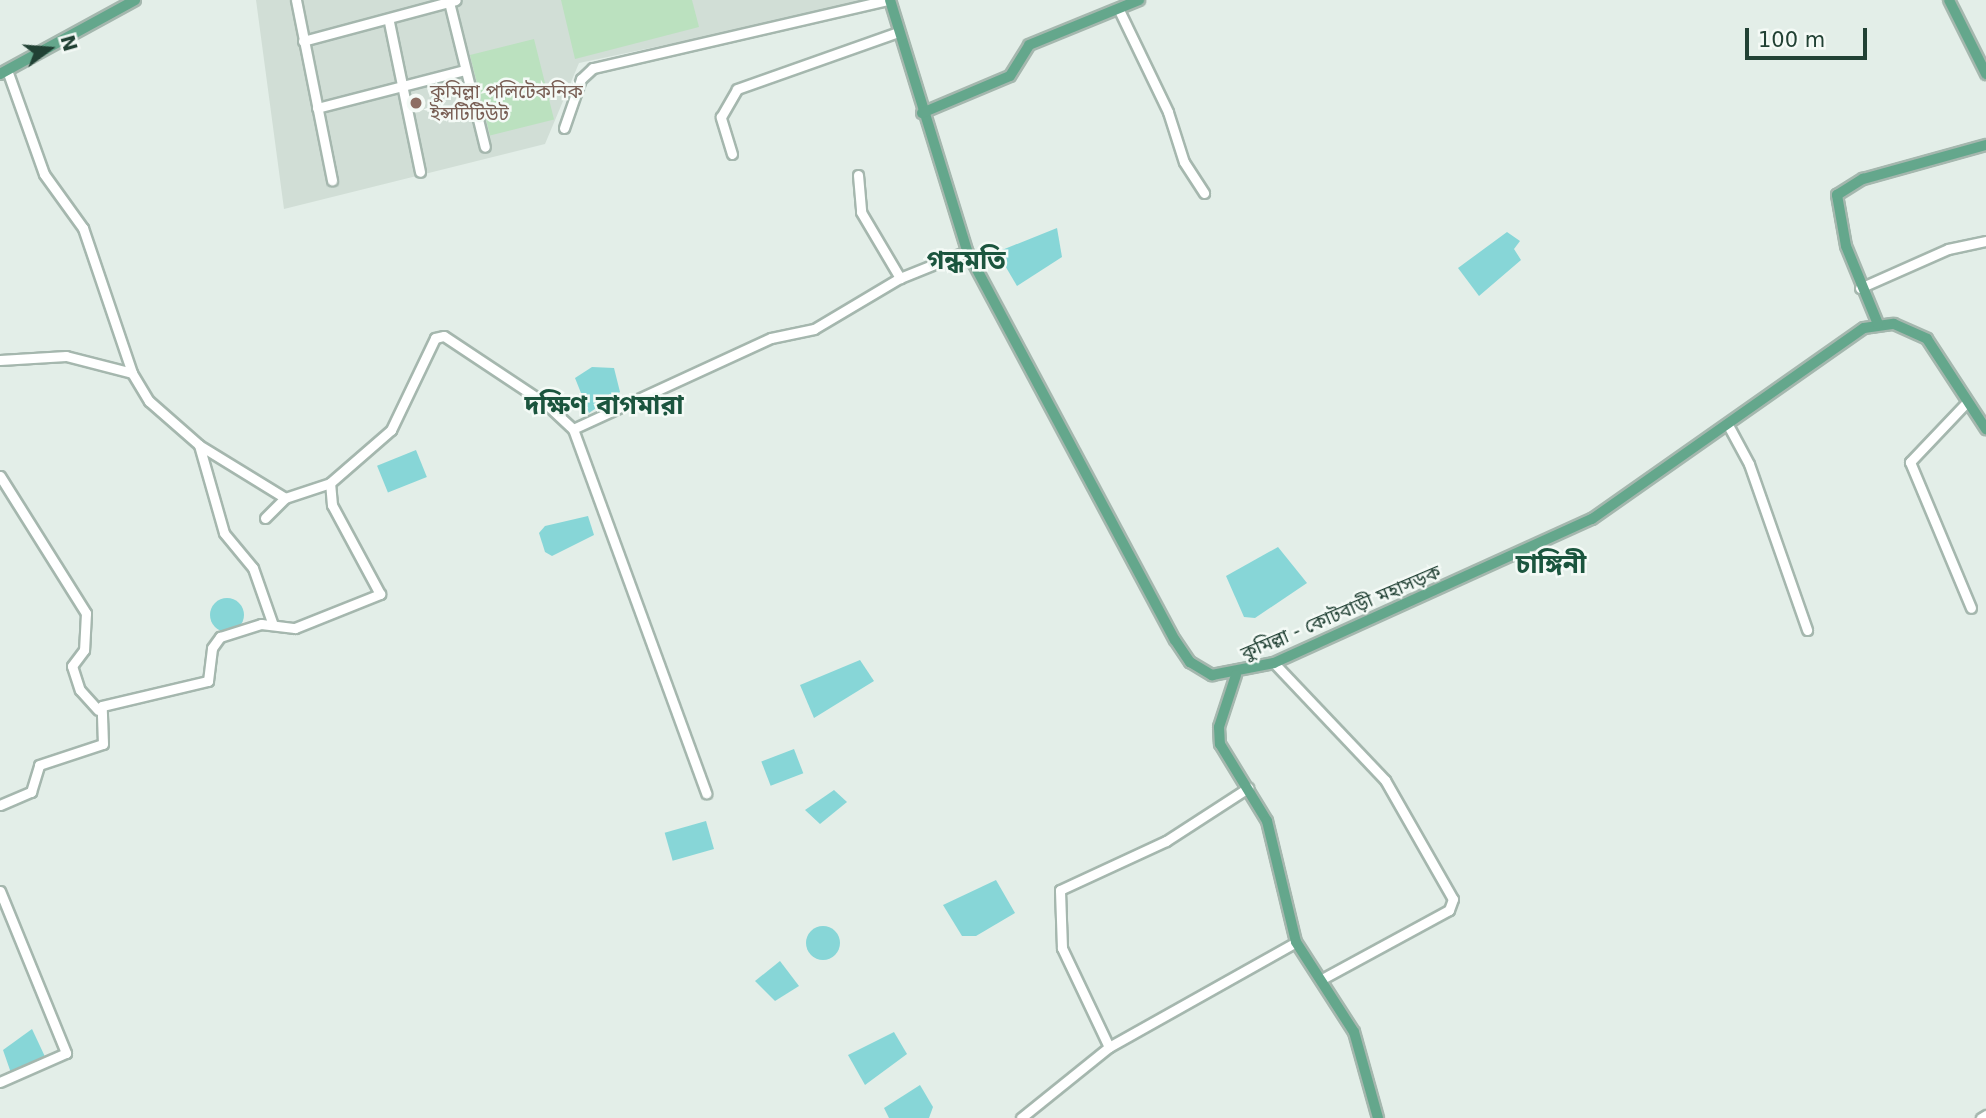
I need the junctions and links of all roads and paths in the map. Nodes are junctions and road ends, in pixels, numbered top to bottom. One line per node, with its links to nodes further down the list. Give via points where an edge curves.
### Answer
1 (135, 0): 12 (main road)
2 (296, 0): 10 (street)
3 (889, 0): 9 (main road, কুমিল্লা - কোটবাড়ী মহাসড়ক); 16 (street, via 593,68 581,79)
4 (1139, 0): 7 (main road)
5 (1949, 0): 13 (main road)
6 (453, 1): 8 (street); 11 (street)
7 (1119, 10): 15 (main road, via 1029,46 1010,76); 23 (street, via 1168,112 1180,153)
8 (389, 22): 10 (street); 20 (street)
9 (898, 32): 15 (main road, কুমিল্লা - কোটবাড়ী মহাসড়ক); 19 (street, via 737,89 721,117)
10 (303, 41): 14 (street)
11 (465, 70): 14 (street); 18 (street)
12 (4, 72): 30 (street, via 44,174 83,228)
13 (1986, 74)
14 (317, 108): 22 (street)
15 (922, 113): 25 (main road, কুমিল্লা - কোটবাড়ী মহাসড়ক)
16 (564, 128)
17 (1986, 145): 27 (main road, via 1863,179 1838,195)
18 (485, 147)
19 (732, 155)
20 (420, 172)
21 (858, 175): 26 (street, via 861,212)
22 (332, 180)
23 (1204, 193)
24 (1986, 242): 27 (street, via 1948,249)
25 (967, 251): 26 (street); 44 (main road, কুমিল্লা - কোটবাড়ী মহাসড়ক, via 1184,653 1202,671)
26 (900, 278): 33 (street, via 846,314 771,338)
27 (1860, 288): 28 (main road)
28 (1878, 324): 31 (main road, via 1927,339); 32 (main road, কুমিল্লা - কোটবাড়ী মহাসড়ক)
29 (0, 360): 30 (street, via 66,356)
30 (132, 373): 35 (street, via 149,401)
31 (1967, 402): 34 (main road); 40 (street, via 1910,462)
32 (1728, 425): 42 (street, via 1749,464); 43 (main road, কুমিল্লা - কোটবাড়ী মহাসড়ক, via 1592,519)
33 (573, 429): 37 (street, via 545,403 439,336 427,345 410,398 391,429); 47 (street)
34 (1986, 429)
35 (199, 445): 38 (street); 41 (street, via 224,533 253,568)
36 (0, 476): 45 (street, via 86,612 84,650 72,666 80,690)
37 (330, 482): 38 (street); 41 (street, via 332,505 380,594 295,628)
38 (285, 498): 39 (street)
39 (265, 518)
40 (1971, 608)
41 (273, 625): 45 (street, via 220,637 212,648 208,681)
42 (1807, 630)
43 (1274, 663): 44 (main road, কুমিল্লা - কোটবাড়ী মহাসড়ক); 51 (street, via 1385,780 1453,899 1449,910)
44 (1236, 676): 46 (main road, via 1219,735)
45 (98, 710): 48 (street, via 103,744 39,765 31,792)
46 (1248, 788): 50 (main road, via 1267,821); 52 (street, via 1166,841 1060,891 1062,948)
47 (706, 793)
48 (0, 805)
49 (0, 891): 53 (street, via 66,1053)
50 (1296, 942): 51 (main road); 52 (street)
51 (1322, 979): 56 (main road, via 1354,1032)
52 (1109, 1047): 55 (street)
53 (0, 1082)
54 (1986, 1115): 57 (street)
55 (1021, 1118)
56 (1378, 1118)
57 (1981, 1118)

